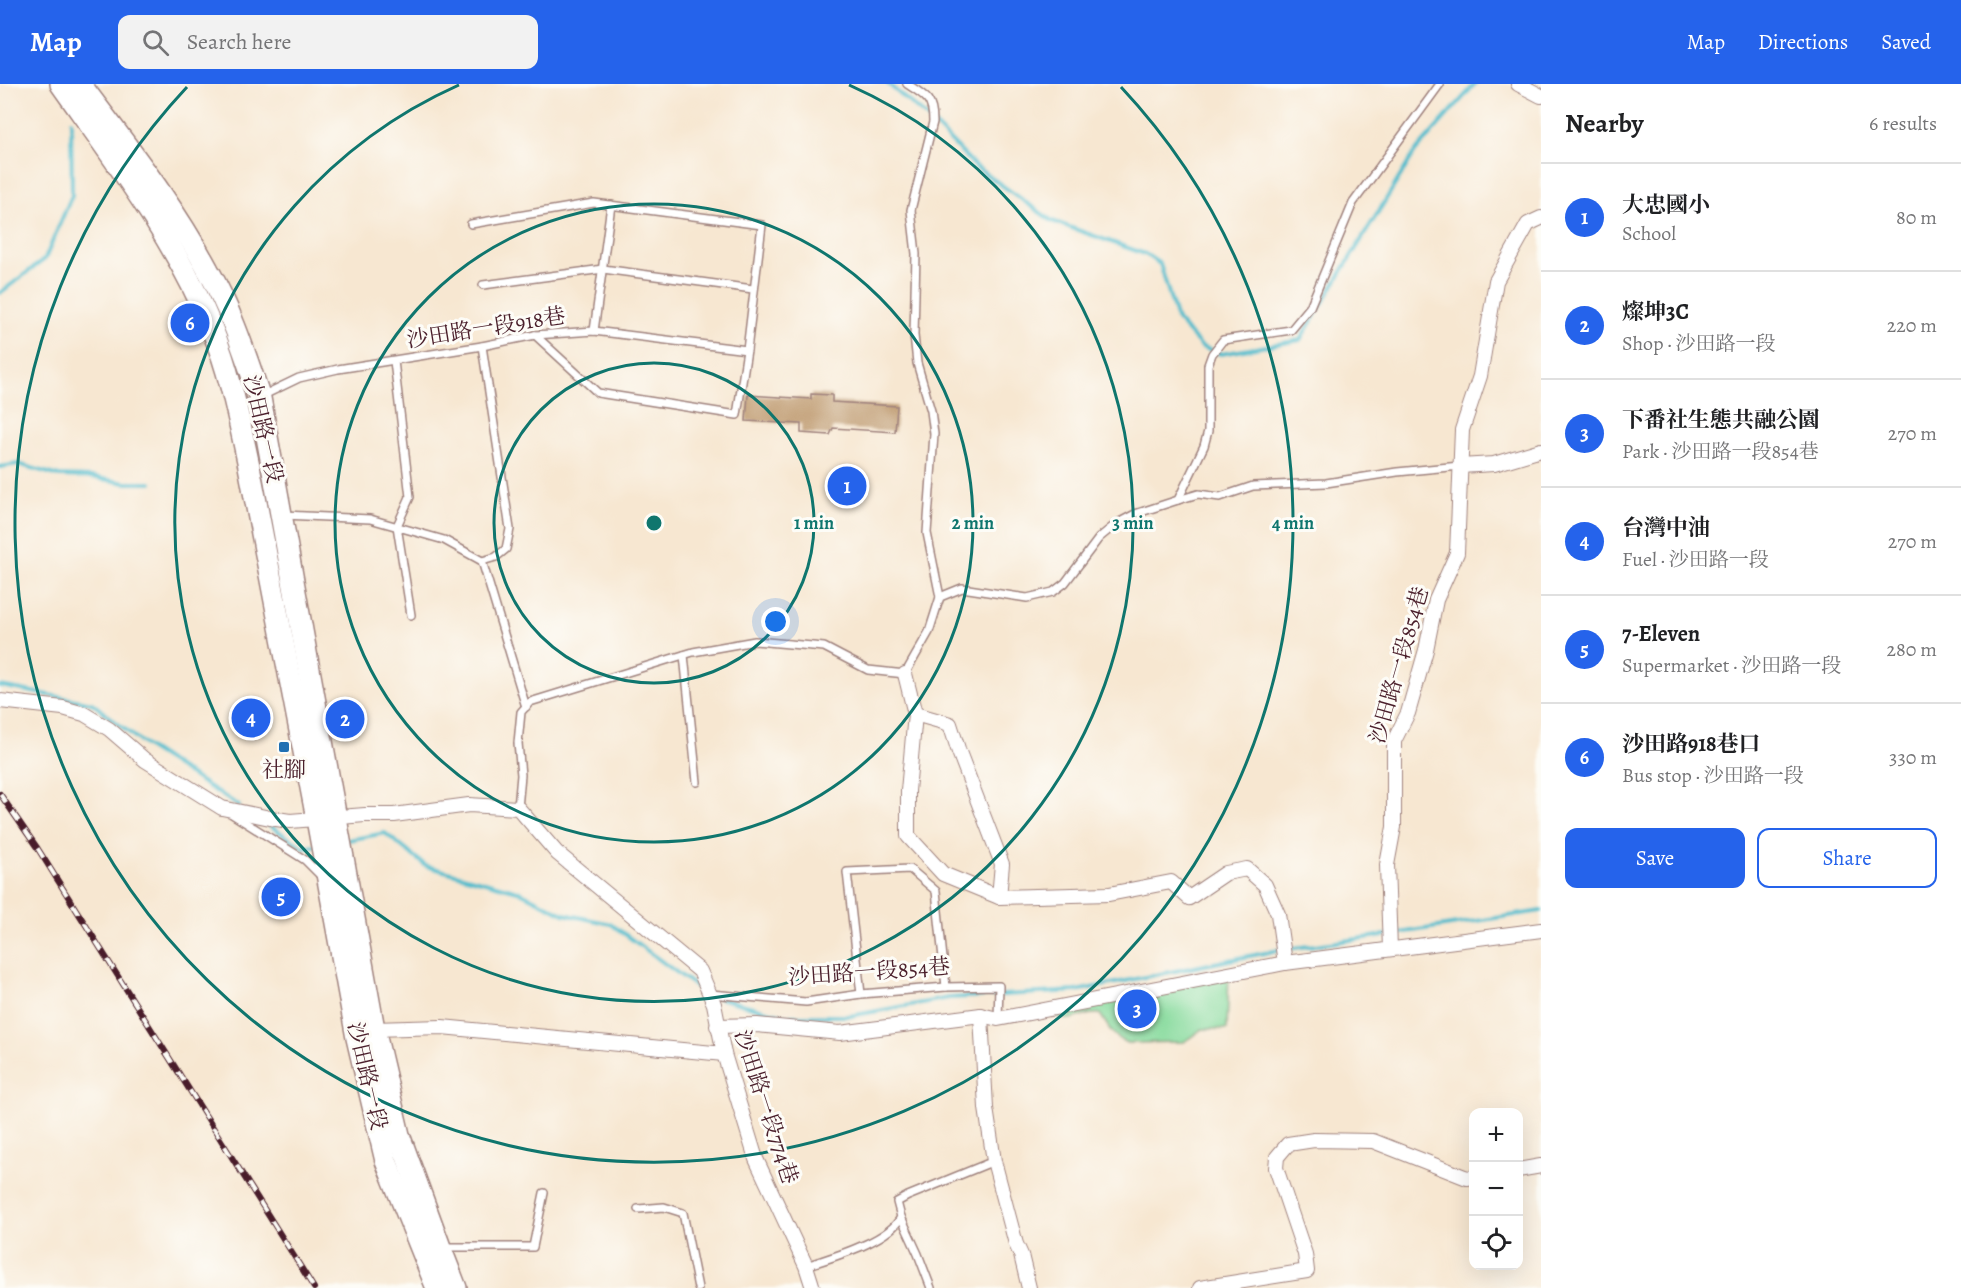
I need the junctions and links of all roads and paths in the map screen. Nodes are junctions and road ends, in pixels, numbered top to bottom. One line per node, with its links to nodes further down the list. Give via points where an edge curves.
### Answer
1 (61, 84): 19 (main road, 沙田路一段, via 141,197 189,279 213,330)
2 (80, 84): 18 (main road, 沙田路一段, via 157,185 209,270 235,327)
3 (907, 84): 26 (lane, via 923,94 933,109 911,210 916,254 914,335 934,434 927,533)
4 (1440, 84): 22 (lane, via 1353,203 1310,307 1291,330 1223,340 1212,354 1208,365 1208,431)
5 (1518, 84): 6 (street)
6 (1541, 96)
7 (610, 205): 9 (lane, via 594,203); 10 (lane); 12 (lane, via 762,225)
8 (1541, 218): 21 (street, 沙田路一段854巷, via 1528,224 1496,281 1480,376 1462,430)
9 (471, 224)
10 (603, 269): 11 (lane); 12 (lane); 13 (lane)
11 (483, 285)
12 (753, 289): 16 (lane)
13 (594, 331): 14 (lane, 沙田路一段918巷); 16 (lane, 沙田路一段918巷)
14 (535, 335): 15 (lane, 沙田路一段918巷); 16 (lane, via 598,393 737,415)
15 (482, 346): 17 (lane, 沙田路一段918巷); 25 (lane, via 510,529 507,549)
16 (747, 350)
17 (394, 361): 18 (lane, 沙田路一段918巷, via 299,378); 24 (lane, via 410,497)
18 (260, 398): 19 (lane, 沙田路一段918巷); 23 (main road, 沙田路一段)
19 (237, 408): 36 (main road, 沙田路一段)
20 (1541, 450): 21 (street, via 1494,464)
21 (1460, 466): 22 (lane, via 1326,483 1253,486 1220,497 1198,494); 41 (street, 沙田路一段854巷, via 1457,553 1436,600 1408,713 1394,741 1394,826 1387,864)
22 (1178, 500): 26 (lane, via 1116,524 1053,592 1027,598 962,588)
23 (282, 515): 24 (lane, via 370,519); 36 (main road, 沙田路一段)
24 (397, 526): 25 (lane, via 444,540); 27 (lane)
25 (482, 561): 31 (lane)
26 (940, 597): 29 (lane, via 929,632)
27 (411, 615)
28 (684, 655): 29 (lane, via 755,641 824,647 868,670); 31 (lane, via 530,702); 33 (lane)
29 (905, 674): 32 (street)
30 (0, 700): 34 (street, via 84,714 109,729 145,760)
31 (526, 707): 35 (lane, via 521,712 518,742)
32 (915, 714): 39 (street, via 951,724 1002,864); 39 (street, via 908,836 943,874)
33 (697, 782)
34 (222, 808): 36 (street, via 290,821); 38 (lane, via 305,860)
35 (518, 808): 36 (street, via 469,805 394,815); 44 (street, via 557,854 700,971)
36 (327, 818): 37 (main road)
37 (334, 857): 38 (main road, 沙田路一段); 49 (main road, 沙田路一段)
38 (330, 885): 60 (main road, 沙田路一段, via 357,1038 386,1161)
39 (999, 897): 42 (street, via 1108,894 1171,882 1190,898 1226,873 1247,868 1266,885 1278,914)
40 (1541, 930): 41 (street)
41 (1390, 949): 42 (street)
42 (1285, 963): 47 (street)
43 (946, 987): 45 (lane, 沙田路一段854巷); 45 (lane, via 936,891 910,869 847,872); 47 (lane, 沙田路一段854巷, via 999,986)
44 (710, 994): 45 (lane, 沙田路一段854巷, via 806,1002); 48 (street)
45 (861, 994)
46 (981, 1015): 47 (street); 48 (street, via 840,1033 757,1025); 51 (street, via 986,1108)
47 (998, 1019)
48 (717, 1026): 50 (street, 沙田路一段774巷)
49 (374, 1029): 50 (street, via 442,1027); 58 (main road, 沙田路一段, via 399,1135)
50 (724, 1054): 59 (street, 沙田路一段774巷, via 756,1159)
51 (994, 1161): 57 (lane, via 897,1202); 65 (street)
52 (1541, 1166): 53 (street)
53 (1523, 1169)
54 (1469, 1178): 66 (street, via 1373,1141 1314,1140 1288,1144 1277,1157 1276,1168 1308,1271)
55 (544, 1192): 58 (lane, via 533,1247)
56 (638, 1209): 62 (lane, via 664,1207 683,1213)
57 (901, 1217): 59 (lane, via 897,1226 865,1245); 64 (lane)
58 (440, 1247): 61 (main road, 沙田路一段)
59 (806, 1266): 63 (street, 沙田路一段774巷)
60 (437, 1288)
61 (456, 1288)
62 (698, 1288)
63 (813, 1288)
64 (931, 1288)
65 (1029, 1288)
66 (1200, 1288)

